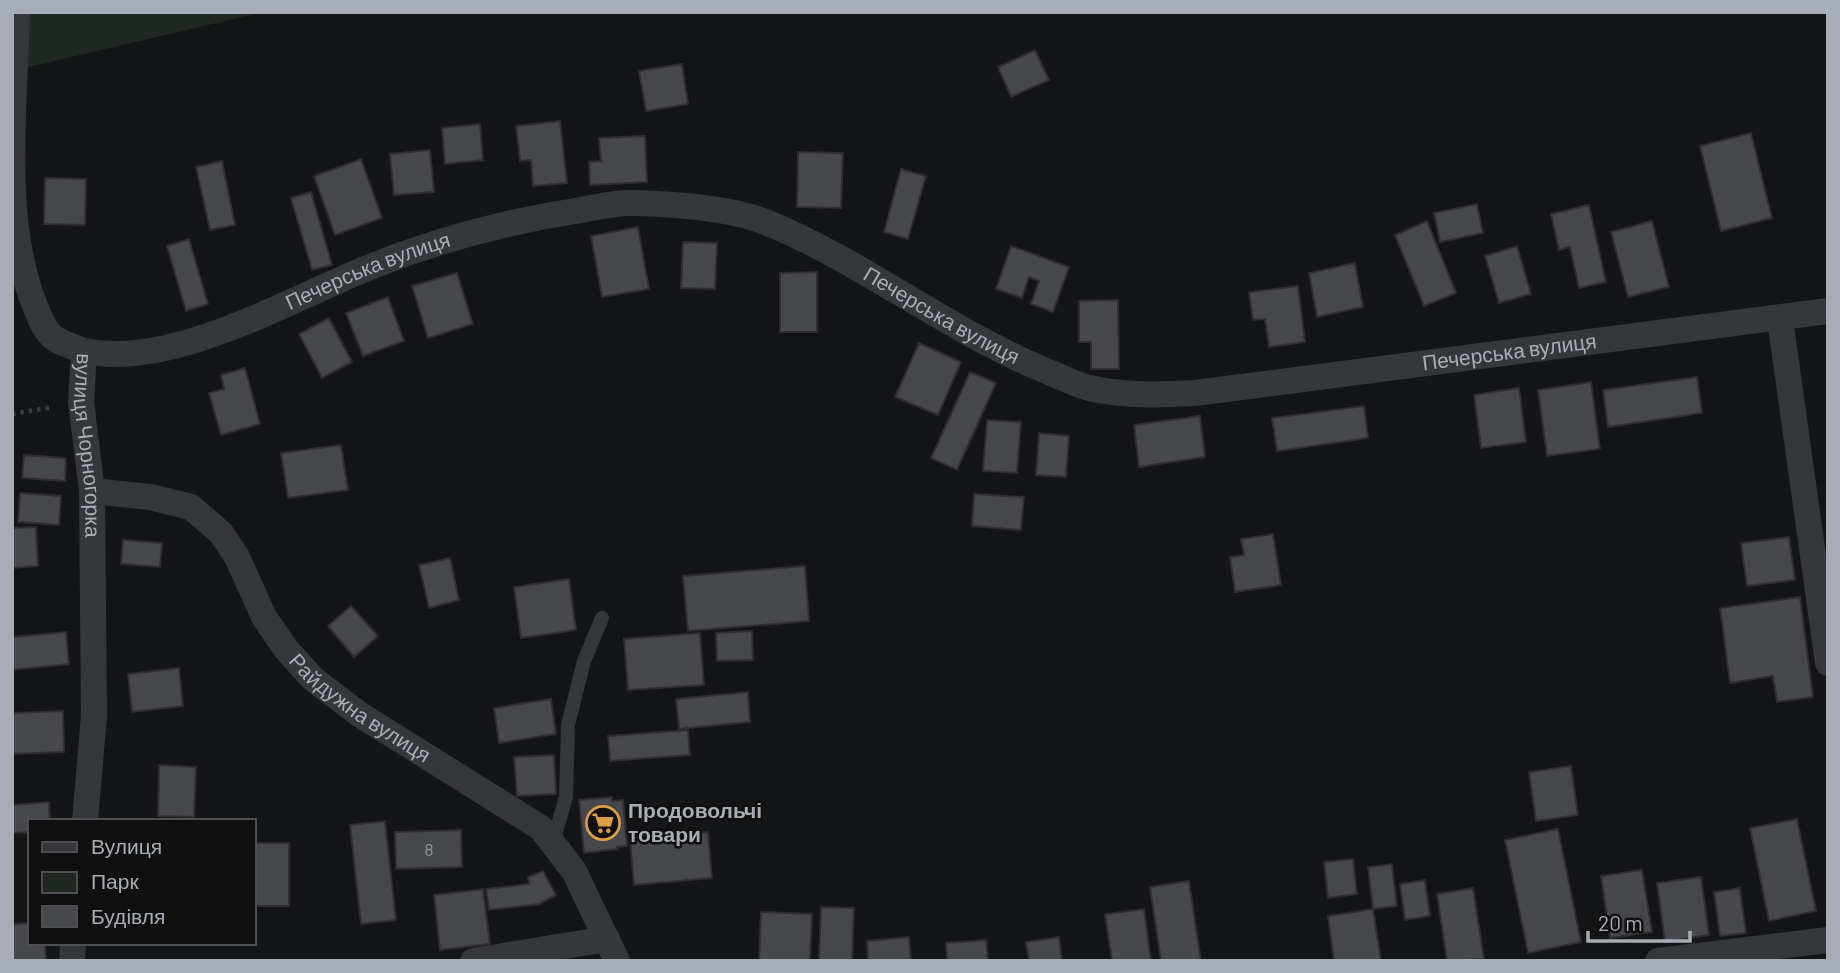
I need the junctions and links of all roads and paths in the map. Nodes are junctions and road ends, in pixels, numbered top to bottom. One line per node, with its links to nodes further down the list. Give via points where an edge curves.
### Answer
1 (17, 12): 4 (street, вулиця Чорногорка, via 13,174 20,254 43,325 55,339)
2 (1828, 311): 3 (street, Печерська вулиця)
3 (1780, 318): 4 (street, Печерська вулиця, via 1195,393 1136,395 1086,387 1020,360 855,265 765,222 702,208 630,202 472,233 370,267 264,315 179,344 130,354); 9 (street)
4 (84, 351): 5 (street, вулиця Чорногорка)
5 (81, 402): 6 (path); 7 (street, вулиця Чорногорка)
6 (12, 414)
7 (92, 491): 10 (street, вулиця Чорногорка, via 94,716); 11 (street, Райдужна вулиця, via 191,507 221,533 264,617 312,678 359,714 518,812)
8 (602, 618): 11 (lane, via 584,661 568,726 566,797)
9 (1828, 663)
10 (85, 819)
11 (553, 842): 13 (street, Райдужна вулиця, via 573,871)
12 (1828, 940): 15 (street)
13 (612, 950): 14 (street)
14 (473, 961)
15 (1658, 961)

